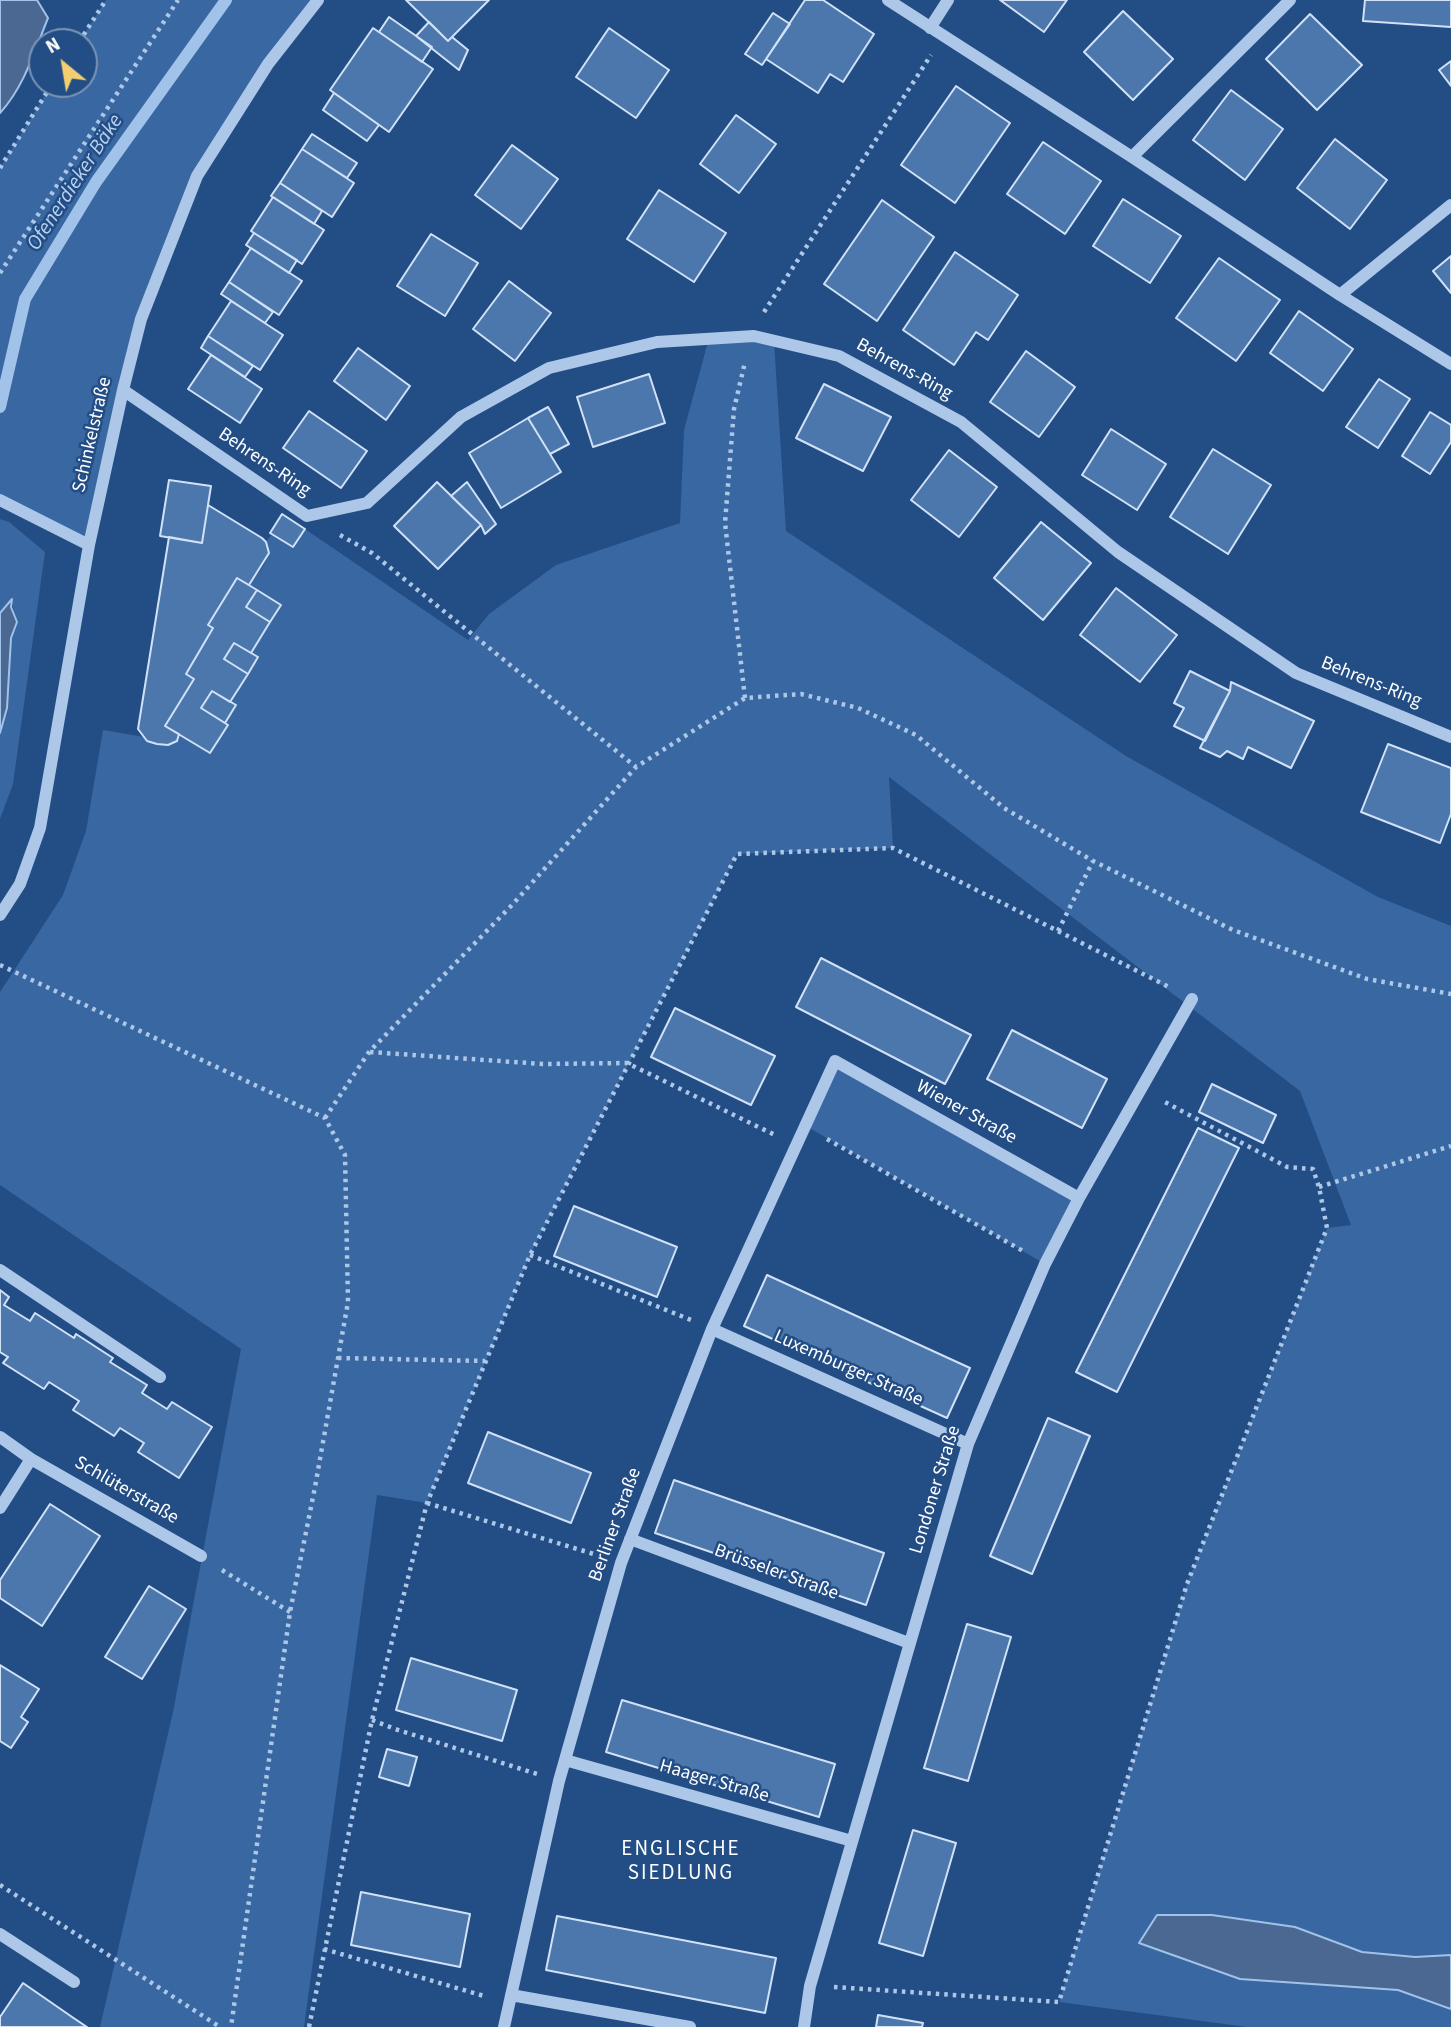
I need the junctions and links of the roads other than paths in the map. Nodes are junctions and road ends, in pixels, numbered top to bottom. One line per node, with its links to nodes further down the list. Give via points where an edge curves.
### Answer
1 (318, 0): 10 (street, Schinkelstraße, via 268,64 197,176 141,319)
2 (888, 0): 5 (street)
3 (948, 0): 5 (street)
4 (1290, 0): 6 (street)
5 (930, 28): 6 (street)
6 (1132, 157): 8 (street)
7 (1451, 205): 8 (street)
8 (1340, 295): 9 (street)
9 (1451, 364)
10 (122, 390): 12 (street, Schinkelstraße); 13 (street, Behrens-Ring, via 307,516 367,503 461,417 549,368 657,342 754,336 839,356 961,422 1118,552 1296,673)
11 (0, 500): 12 (street)
12 (89, 545): 14 (street, Schinkelstraße, via 40,828 20,884)
13 (1451, 737)
14 (0, 915)
15 (1192, 999): 17 (street, Londoner Straße)
16 (835, 1061): 17 (street, Wiener Straße); 19 (street, Berliner Straße)
17 (1079, 1198): 22 (street, Londoner Straße, via 1045,1264)
18 (0, 1270): 20 (street)
19 (712, 1329): 22 (street, Luxemburger Straße); 25 (street, Berliner Straße)
20 (160, 1377)
21 (0, 1437): 23 (street, Schlüterstraße)
22 (968, 1444): 27 (street, Londoner Straße)
23 (32, 1459): 24 (street); 26 (street, Schlüterstraße)
24 (0, 1508)
25 (630, 1539): 27 (street, Brüsseler Straße); 28 (street, Berliner Straße)
26 (201, 1556)
27 (909, 1643): 29 (street, Londoner Straße)
28 (565, 1760): 29 (street, Haager Straße); 32 (street, Berliner Straße)
29 (852, 1841): 35 (street, Londoner Straße, via 810,1986)
30 (0, 1934): 31 (street)
31 (74, 1982)
32 (510, 1999): 33 (street, Berliner Straße); 34 (street)
33 (504, 2027)
34 (690, 2027)
35 (804, 2027)

